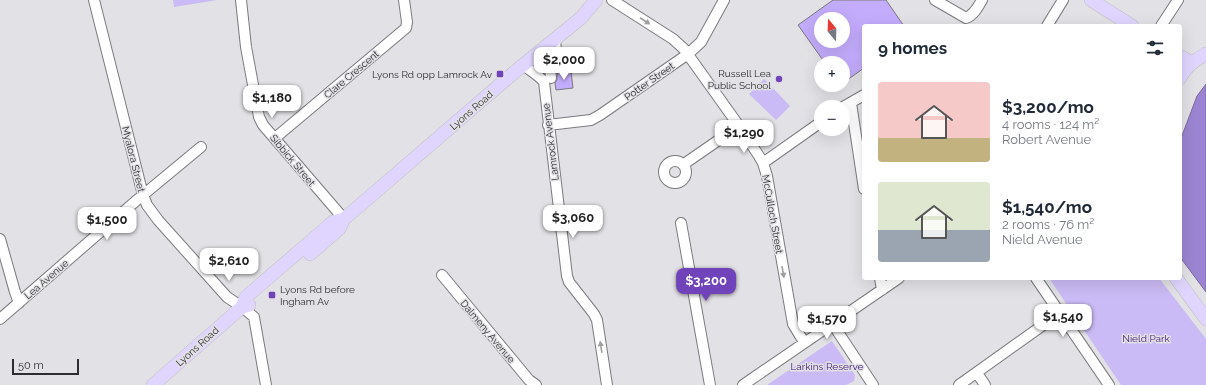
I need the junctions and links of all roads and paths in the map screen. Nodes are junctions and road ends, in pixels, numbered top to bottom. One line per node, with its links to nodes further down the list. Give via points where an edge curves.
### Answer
1 (94, 0): 37 (street, Myalora Street)
2 (241, 0): 32 (street, Sibbick Street, via 246,47 259,116)
3 (404, 0): 32 (street, Clare Crescent, via 406,28)
4 (596, 0): 16 (main road, Lyons Road, via 581,18)
5 (612, 0): 18 (street, McCulloch Street, one-way to 18, via 674,40)
6 (724, 0): 18 (street, Potter Street, via 701,42)
7 (935, 0): 12 (street)
8 (982, 0): 12 (street, via 971,16)
9 (1063, 0): 13 (street)
10 (1092, 0): 14 (main road)
11 (1178, 0): 15 (street)
12 (959, 21)
13 (1047, 24)
14 (1128, 24)
15 (1162, 24)
16 (555, 39): 17 (street); 20 (main road, Lyons Road)
17 (556, 52)
18 (688, 54): 29 (street, Potter Street, via 591,120); 30 (street, McCulloch Street)
19 (1206, 54): 22 (main road)
20 (536, 56): 23 (main road, Lyons Road); 24 (street)
21 (1182, 57): 22 (main road)
22 (1192, 63): 25 (main road)
23 (524, 65): 29 (street, Lamrock Avenue, via 544,82); 38 (main road, Lyons Road)
24 (551, 73)
25 (1182, 74)
26 (862, 96): 27 (street)
27 (850, 103)
28 (850, 120): 36 (street)
29 (548, 125): 60 (street, Lamrock Avenue, one-way to 29, via 594,314 567,276)
30 (739, 126): 34 (street, McCulloch Street); 35 (street)
31 (814, 127): 34 (street)
32 (275, 138): 38 (street, Sibbick Street)
33 (201, 147): 37 (street, Lea Avenue)
34 (763, 163): 53 (street, McCulloch Street, one-way to 53, via 793,324)
35 (684, 164)
36 (862, 179)
37 (143, 195): 47 (street, Lea Avenue); 48 (street, Myalora Street, via 158,220 227,297)
38 (344, 219): 48 (main road, Lyons Road, via 339,229 329,238 252,304)
39 (681, 223): 61 (street)
40 (0, 239): 47 (street)
41 (442, 275): 59 (street, Dalmeny Avenue, via 529,380)
42 (880, 280): 46 (street)
43 (896, 280): 46 (street)
44 (1037, 280): 49 (street)
45 (1177, 280): 51 (main road)
46 (882, 290): 52 (street)
47 (19, 302): 50 (street, Lea Avenue)
48 (242, 307): 55 (main road, Lyons Road); 58 (street, Myalora Street, via 254,317)
49 (1060, 313): 54 (street); 65 (street)
50 (0, 319)
51 (1206, 319)
52 (832, 323): 53 (street); 56 (street)
53 (804, 342): 62 (street)
54 (977, 373): 63 (street); 64 (street)
55 (165, 380): 57 (main road, Lyons Road)
56 (871, 384)
57 (153, 385)
58 (266, 385)
59 (536, 385)
60 (607, 385)
61 (710, 385)
62 (743, 385)
63 (959, 385)
64 (985, 385)
65 (1109, 385)

